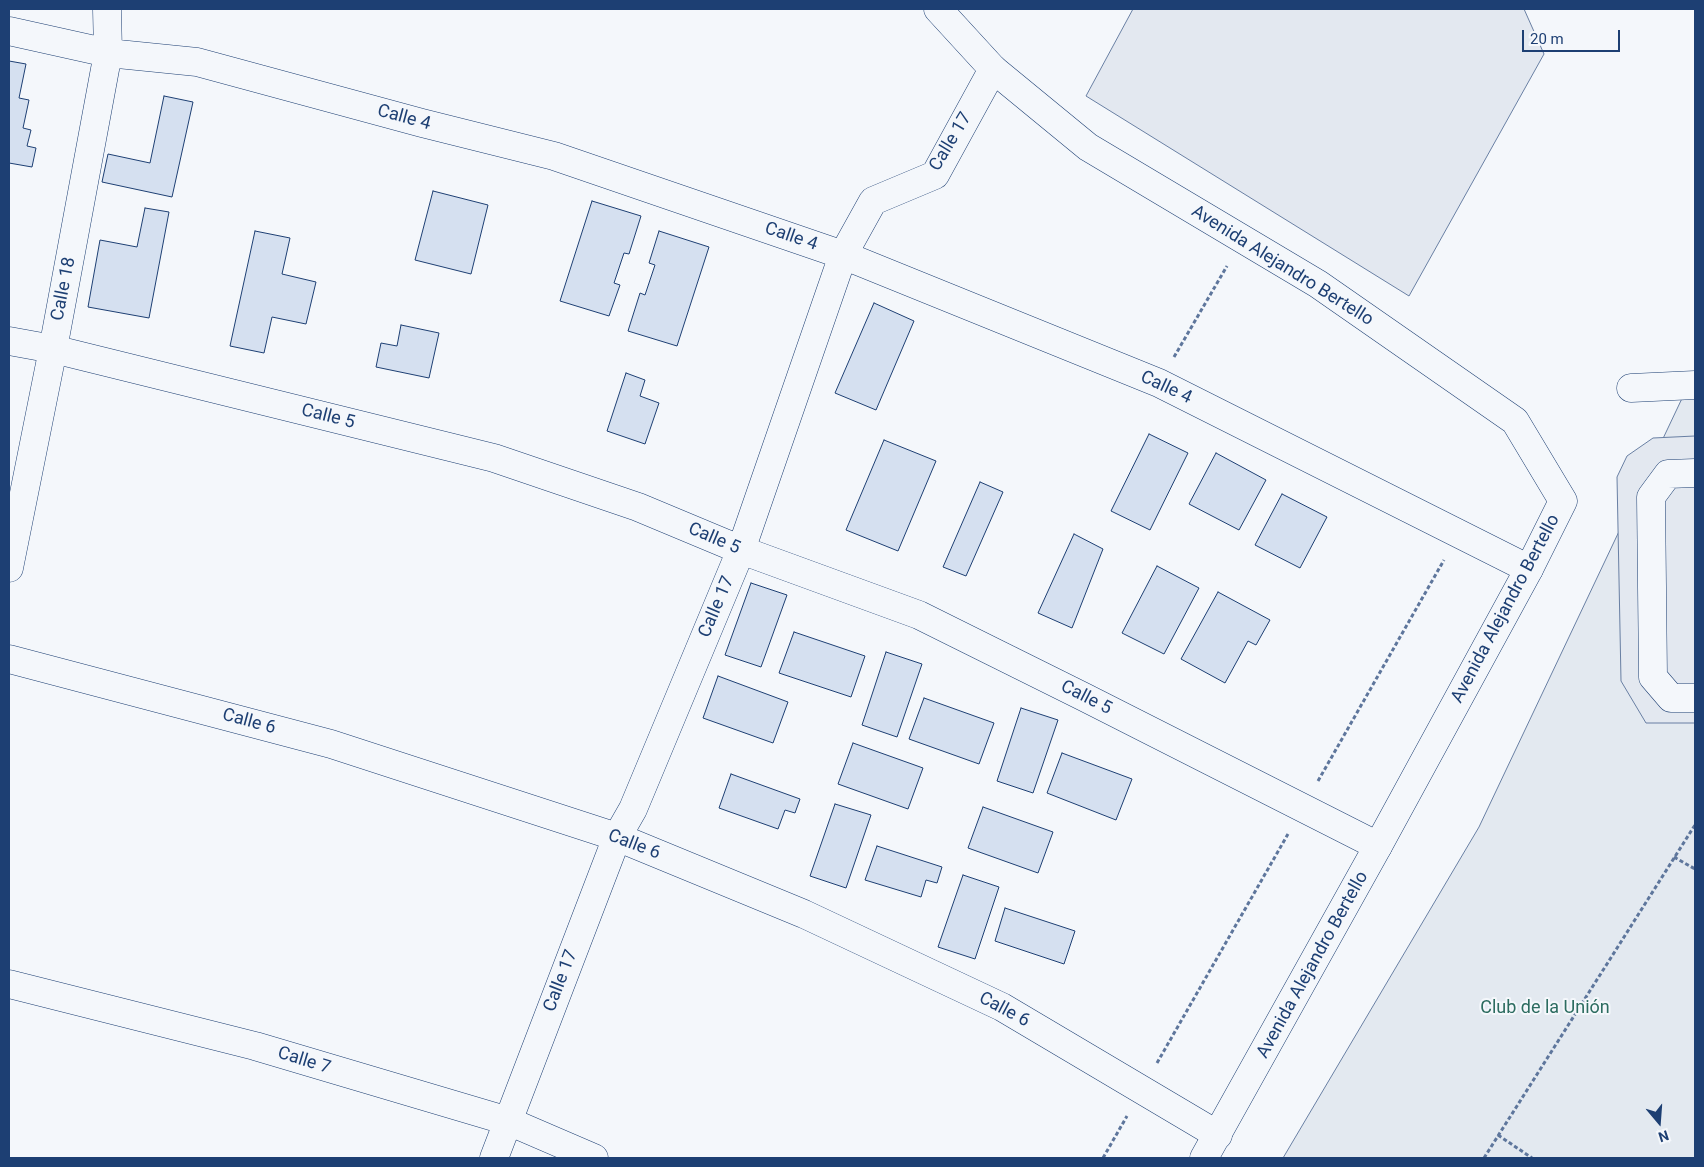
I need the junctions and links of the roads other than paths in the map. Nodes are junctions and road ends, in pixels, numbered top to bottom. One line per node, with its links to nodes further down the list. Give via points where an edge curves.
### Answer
1 (107, 9): 4 (street, Calle 18)
2 (938, 9): 5 (street, Avenida Alejandro Bertello)
3 (9, 31): 4 (street, Calle 4)
4 (108, 53): 6 (street, Calle 4, via 197,62 554,156); 8 (street, Calle 18)
5 (993, 69): 6 (street, Calle 17, via 935,175 873,201); 14 (street, Avenida Alejandro Bertello, via 1088,147 1318,284 1514,421 1563,501)
6 (843, 255): 12 (street, Calle 17); 14 (street, Calle 4, via 1159,382)
7 (9, 342): 8 (street, Calle 5)
8 (53, 349): 12 (street, Calle 5, via 494,458 638,507); 13 (street, Calle 18)
9 (1695, 385): 10 (street)
10 (1631, 388)
11 (1695, 473): 16 (street, via 1668,474 1651,498 1653,677 1671,698)
12 (741, 550): 17 (street, Calle 17, via 633,809); 18 (street, Calle 5, via 919,614)
13 (9, 568)
14 (1528, 569): 18 (street, Avenida Alejandro Bertello)
15 (9, 659): 17 (street, Calle 6, via 331,744)
16 (1695, 698)
17 (617, 837): 20 (street, Calle 17); 21 (street, Calle 6, via 804,914 1002,1007 1142,1091)
18 (1378, 846): 21 (street, Avenida Alejandro Bertello)
19 (9, 984): 20 (street, Calle 7, via 255,1046)
20 (508, 1121): 22 (street, Calle 17); 23 (street, Calle 7)
21 (1211, 1147)
22 (494, 1158)
23 (594, 1158)

